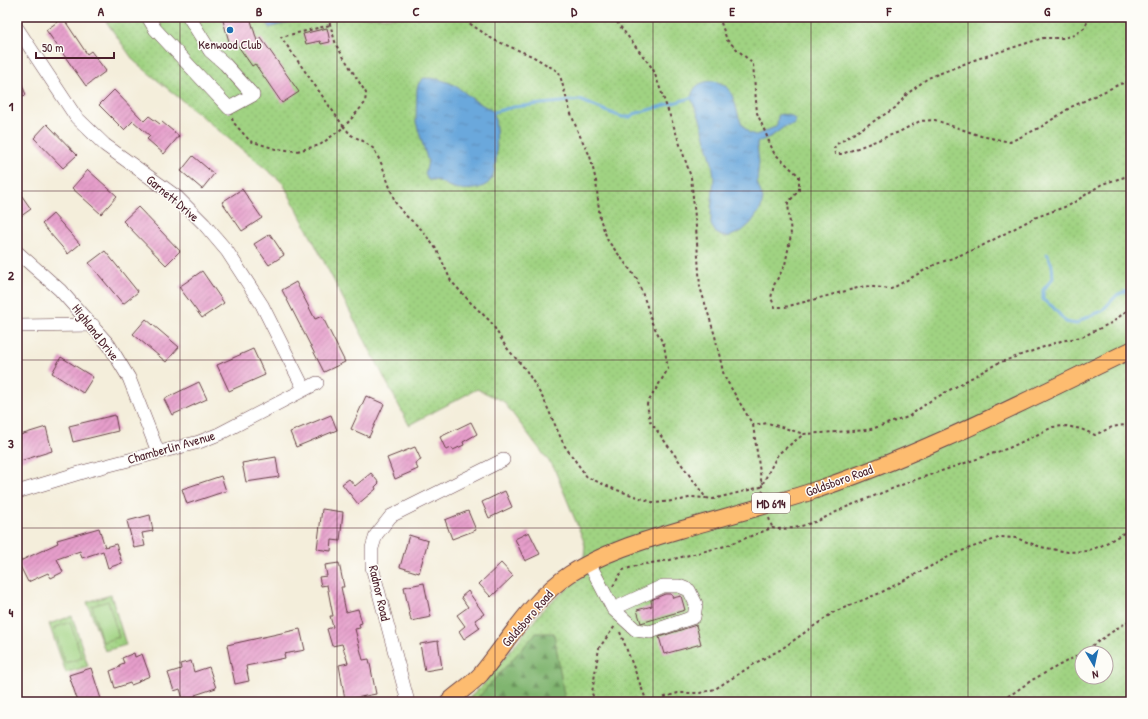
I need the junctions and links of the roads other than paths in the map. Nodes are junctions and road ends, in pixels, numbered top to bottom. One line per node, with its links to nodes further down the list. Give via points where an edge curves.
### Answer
1 (148, 17): 2 (street, via 155,29 229,108 253,95 210,51)
2 (189, 17)
3 (17, 28): 9 (street, Garnett Drive, via 76,117 104,145 177,197 228,251 262,305)
4 (17, 252): 6 (street, Highland Drive, via 60,290)
5 (17, 326): 6 (street)
6 (93, 326): 10 (street, Highland Drive, via 109,344 129,378)
7 (1131, 350): 13 (main road, Goldsboro Road / MD 614, via 965,430 906,455 807,493 654,538)
8 (318, 383): 9 (street, Chamberlin Avenue)
9 (304, 389): 10 (street, Chamberlin Avenue, via 219,434 199,442)
10 (158, 452): 12 (street, Chamberlin Avenue)
11 (503, 460): 15 (street, Radnor Road, via 391,516 376,535 372,548 372,567)
12 (17, 492)
13 (589, 563): 14 (street); 16 (main road, Goldsboro Road / MD 614, via 551,588 536,603 479,676)
14 (613, 609): 14 (street, via 636,630 650,632 694,617 696,604 690,590 679,586 663,586)
15 (408, 702)
16 (448, 702)

